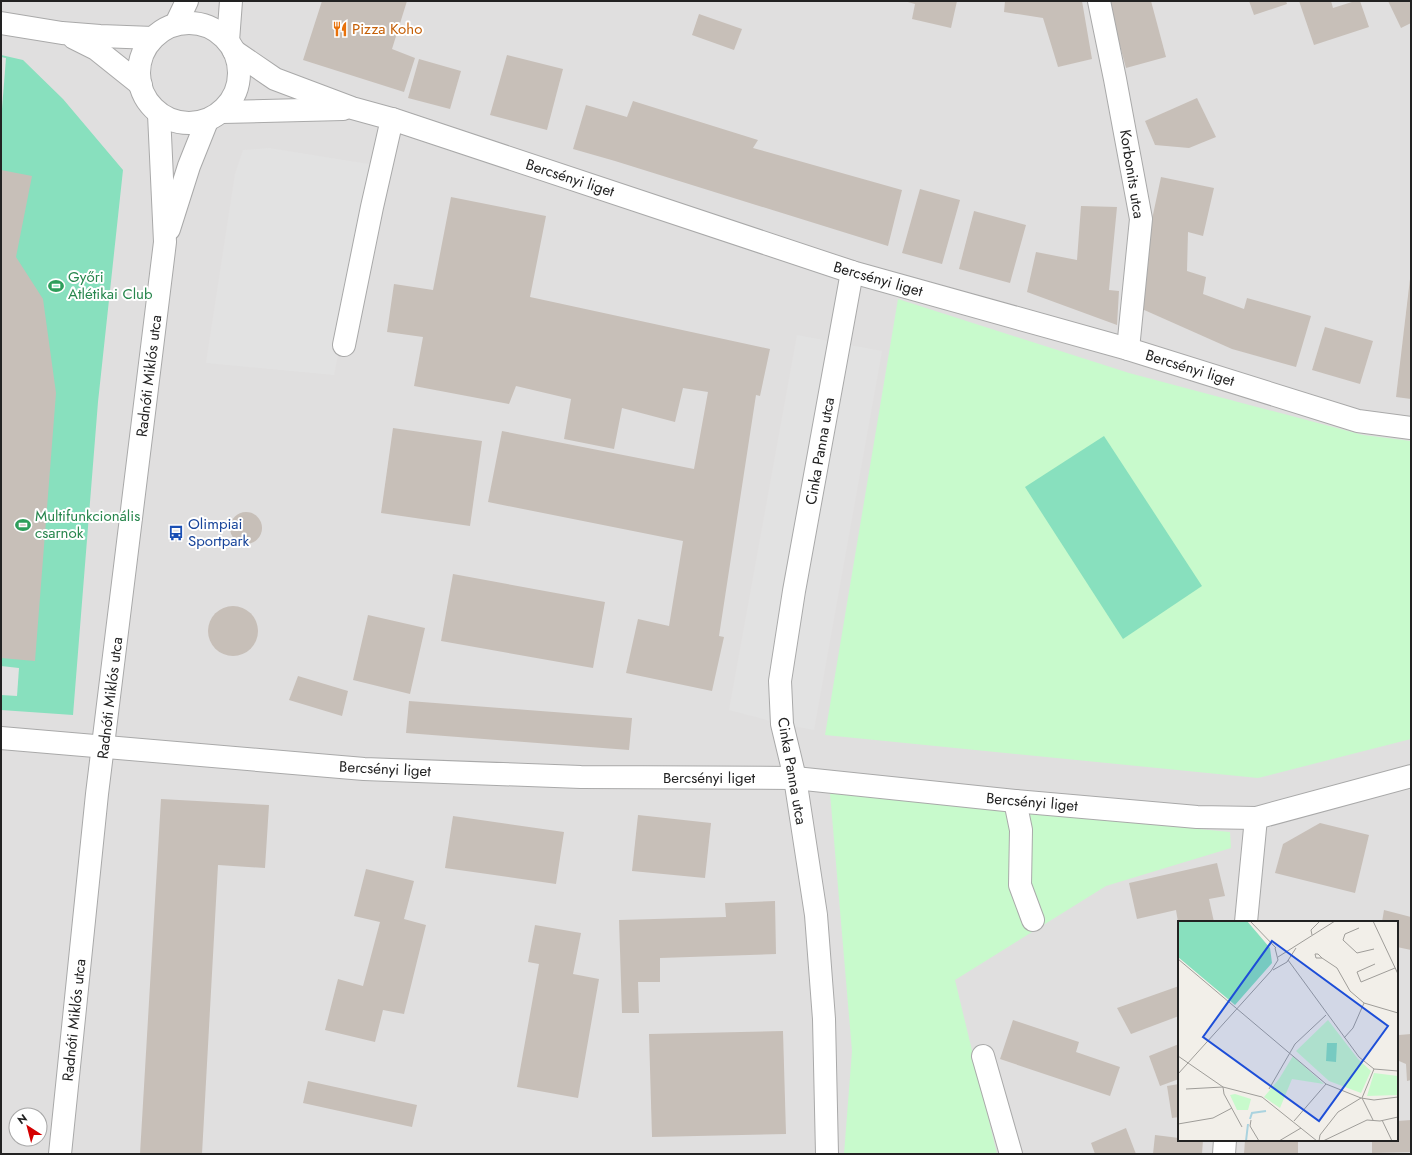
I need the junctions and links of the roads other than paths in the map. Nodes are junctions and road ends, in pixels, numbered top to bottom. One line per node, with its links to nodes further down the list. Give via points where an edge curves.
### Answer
1 (187, 1): 5 (street)
2 (231, 1): 8 (street, Radnóti Miklós utca)
3 (1098, 1): 17 (street, Korbonits utca, via 1141,219)
4 (1, 23): 6 (street)
5 (176, 24): 7 (street); 8 (street, via 193,23 209,27)
6 (62, 33): 7 (street); 9 (street, via 96,49)
7 (153, 38): 9 (street, via 140,65)
8 (231, 46): 10 (street, Bercsényi liget, via 276,79); 12 (street, Radnóti Miklós utca, via 238,68 239,82 234,98)
9 (141, 85): 11 (street, via 148,101)
10 (352, 108): 12 (street, Bercsényi liget); 13 (street, Bercsényi liget)
11 (159, 114): 12 (street, via 190,124); 14 (street, Radnóti Miklós utca)
12 (214, 117): 14 (street, Radnóti Miklós utca, via 190,166)
13 (392, 119): 15 (street, Bercsényi liget); 16 (street)
14 (166, 242): 20 (street, Radnóti Miklós utca)
15 (852, 272): 17 (street, Bercsényi liget); 22 (street, Cinka Panna utca, via 780,681 782,724)
16 (344, 345)
17 (1128, 349): 18 (street, Bercsényi liget, via 1358,421)
18 (1411, 428)
19 (1, 738): 20 (street, Bercsényi liget)
20 (104, 747): 22 (street, Bercsényi liget, via 364,769 581,777); 29 (street, Radnóti Miklós utca)
21 (1411, 776): 24 (street, Bercsényi liget)
22 (795, 778): 23 (street, Bercsényi liget); 30 (street, Cinka Panna utca, via 816,915 824,1019)
23 (1015, 801): 24 (street, Bercsényi liget, via 1197,817); 25 (street, via 1021,830 1020,885)
24 (1256, 818): 26 (street)
25 (1033, 920)
26 (1246, 921)
27 (983, 1056): 31 (street)
28 (1225, 1141): 32 (street)
29 (60, 1154)
30 (827, 1154)
31 (1011, 1154)
32 (1224, 1154)

